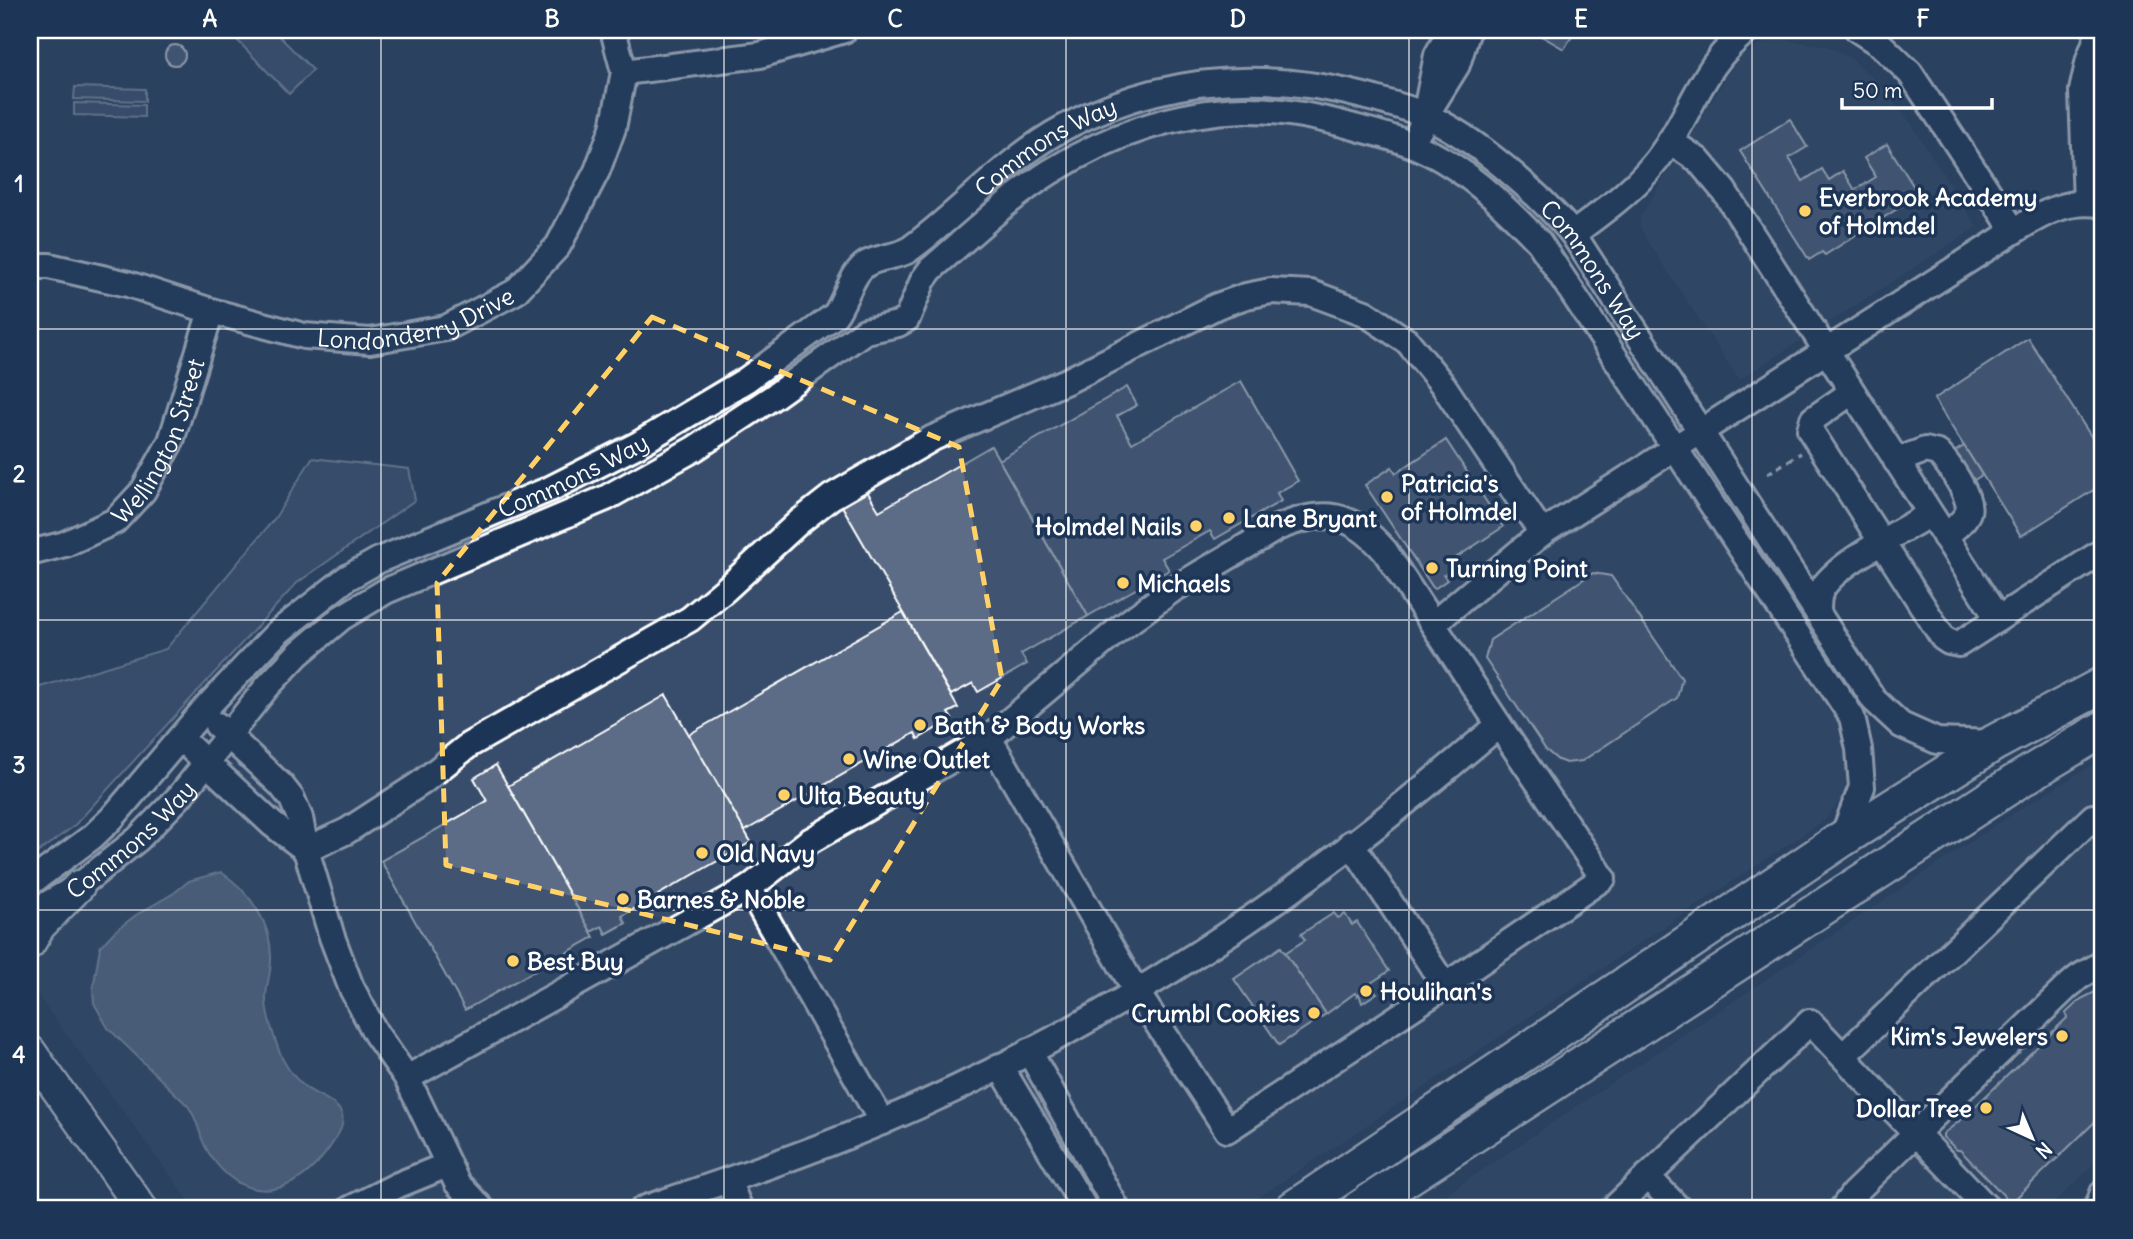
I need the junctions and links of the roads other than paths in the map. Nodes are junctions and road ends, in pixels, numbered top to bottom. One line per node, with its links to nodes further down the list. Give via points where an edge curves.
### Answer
1 (613, 30): 8 (street, Londonderry Drive)
2 (844, 30): 8 (street, via 760,55)
3 (1451, 30): 9 (street, via 1437,55)
4 (1468, 30): 9 (street, via 1457,65)
5 (1748, 30): 10 (street, via 1712,66)
6 (1858, 30): 13 (street, via 1910,73)
7 (2100, 30): 12 (street, via 2082,91)
8 (624, 72): 16 (street, Londonderry Drive, via 613,128 597,171 558,246 515,292 446,328 370,341 304,336)
9 (1426, 116): 11 (street); 14 (street, Commons Way, via 1480,150 1549,206); 32 (street, Commons Way, via 1346,91 1294,82 1222,80 1143,96 1065,127 997,172 907,251 860,268 835,315 746,380 550,489 347,578 277,633)
10 (1671, 141): 14 (street, via 1630,191); 17 (street, via 1715,179)
11 (1414, 145): 20 (street, Commons Way, via 1467,176 1538,242); 35 (street, Commons Way, via 1329,120 1245,110 1156,124 1077,156 1020,193 931,270 907,319 865,331 694,449 606,498 362,604 298,654)
12 (2095, 204): 13 (street, via 2070,203)
13 (2014, 231): 17 (street)
14 (1573, 234): 19 (street, Commons Way)
15 (30, 267): 16 (street, Londonderry Drive, via 48,266 128,284)
16 (211, 311): 27 (street, Wellington Street, via 172,440 143,491 116,521 65,544)
17 (1825, 351): 18 (street); 19 (street)
18 (1852, 392): 21 (street); 25 (street, via 1813,419 1810,430)
19 (1700, 431): 20 (street); 28 (street, Commons Way)
20 (1673, 449): 23 (street); 41 (street, Commons Way, via 1852,717 1862,787)
21 (1896, 461): 22 (street); 24 (street, via 1925,450 1938,453 1968,496 1968,512)
22 (1930, 514): 24 (street); 25 (street)
23 (1542, 533): 30 (street); 43 (street, via 1443,385 1408,342 1365,313 1311,293 1271,291 1246,296 933,438 831,497 690,619 469,745 347,831)
24 (1945, 537): 29 (street)
25 (1883, 543): 28 (street, via 1831,578 1821,590); 29 (street, via 1943,638 1959,644)
26 (2103, 551): 29 (street)
27 (30, 553)
28 (1818, 612): 38 (street, Commons Way, via 1874,700 1901,725 1937,741)
29 (1998, 619)
30 (1433, 624): 33 (street); 37 (street, via 1369,533 1336,518 1295,521 1172,590 1105,639)
31 (2103, 685): 38 (highway)
32 (202, 712): 35 (street); 36 (street, Commons Way)
33 (1499, 725): 42 (street); 50 (street, via 1603,878)
34 (2102, 731): 71 (highway, via 2014,783)
35 (228, 734): 39 (street, Commons Way); 43 (street, via 292,799)
36 (180, 738): 39 (street); 44 (street, Commons Way, via 112,818)
37 (989, 738): 46 (street, via 808,842); 51 (street)
38 (1994, 743): 41 (highway)
39 (207, 762): 43 (street); 45 (street, Commons Way, via 138,839)
40 (2103, 827): 54 (street, via 2094,817)
41 (1842, 839): 70 (highway)
42 (1351, 844): 50 (street); 51 (street, via 1245,923)
43 (306, 850): 56 (street, via 351,987)
44 (30, 883)
45 (79, 886): 47 (street, Commons Way); 48 (main road)
46 (749, 888): 56 (street); 57 (street)
47 (30, 914)
48 (30, 943)
49 (2103, 963): 58 (street, via 2067,987)
50 (1445, 986): 51 (street, via 1227,1130)
51 (1136, 991): 53 (street)
52 (30, 1051): 63 (main road)
53 (1029, 1051): 55 (street); 69 (street)
54 (1843, 1056): 58 (street); 60 (street, via 1810,1022)
55 (1000, 1066): 57 (street); 68 (street)
56 (407, 1078): 59 (street)
57 (882, 1122): 61 (street)
58 (1917, 1133): 74 (street); 75 (street)
59 (447, 1165): 64 (street); 65 (street)
60 (1647, 1176): 72 (street); 73 (street)
61 (728, 1181): 66 (street); 67 (street)
62 (2103, 1193): 76 (street)
63 (142, 1209)
64 (350, 1209)
65 (482, 1209)
66 (643, 1209)
67 (740, 1209)
68 (1085, 1209)
69 (1117, 1209)
70 (1293, 1209)
71 (1359, 1209)
72 (1613, 1209)
73 (1679, 1209)
74 (1842, 1209)
75 (1988, 1209)
76 (2096, 1209)

